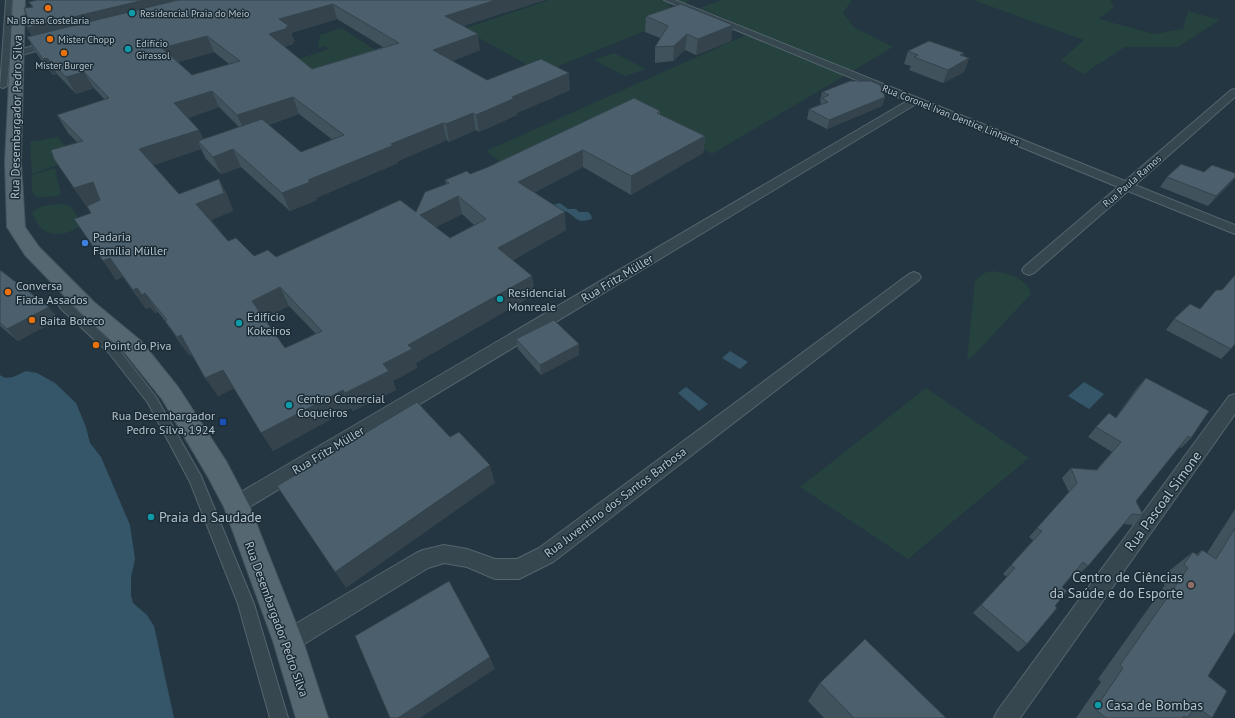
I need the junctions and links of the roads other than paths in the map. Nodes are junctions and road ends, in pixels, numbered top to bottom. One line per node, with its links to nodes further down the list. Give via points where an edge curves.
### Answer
1 (9, 0): 6 (street)
2 (19, 0): 5 (main road, Rua Desembargador Pedro Silva)
3 (668, 0): 8 (street, Rua Coronel Ivan Dentice Linhares)
4 (62, 41): 5 (street)
5 (18, 52): 15 (main road, Rua Desembargador Pedro Silva, via 13,162 16,227 32,252 87,307 128,342 170,393)
6 (3, 86)
7 (1235, 92): 9 (street, Rua Paula Ramos)
8 (915, 100): 9 (street, Rua Coronel Ivan Dentice Linhares); 15 (street, Rua Fritz Müller)
9 (1126, 186): 10 (street, Rua Coronel Ivan Dentice Linhares); 11 (street, Rua Paula Ramos)
10 (1235, 230)
11 (1029, 270)
12 (914, 277): 16 (street, Rua Juventino dos Santos Barbosa, via 546,555 519,569 496,569 467,558 444,554 423,560)
13 (65, 306): 17 (street, via 113,350 152,400 196,480 246,604)
14 (1235, 402): 19 (street, Rua Pascoal Simone)
15 (236, 505): 16 (main road, Rua Desembargador Pedro Silva)
16 (288, 641): 18 (main road, Rua Desembargador Pedro Silva)
17 (279, 718)
18 (312, 718)
19 (1006, 718)

